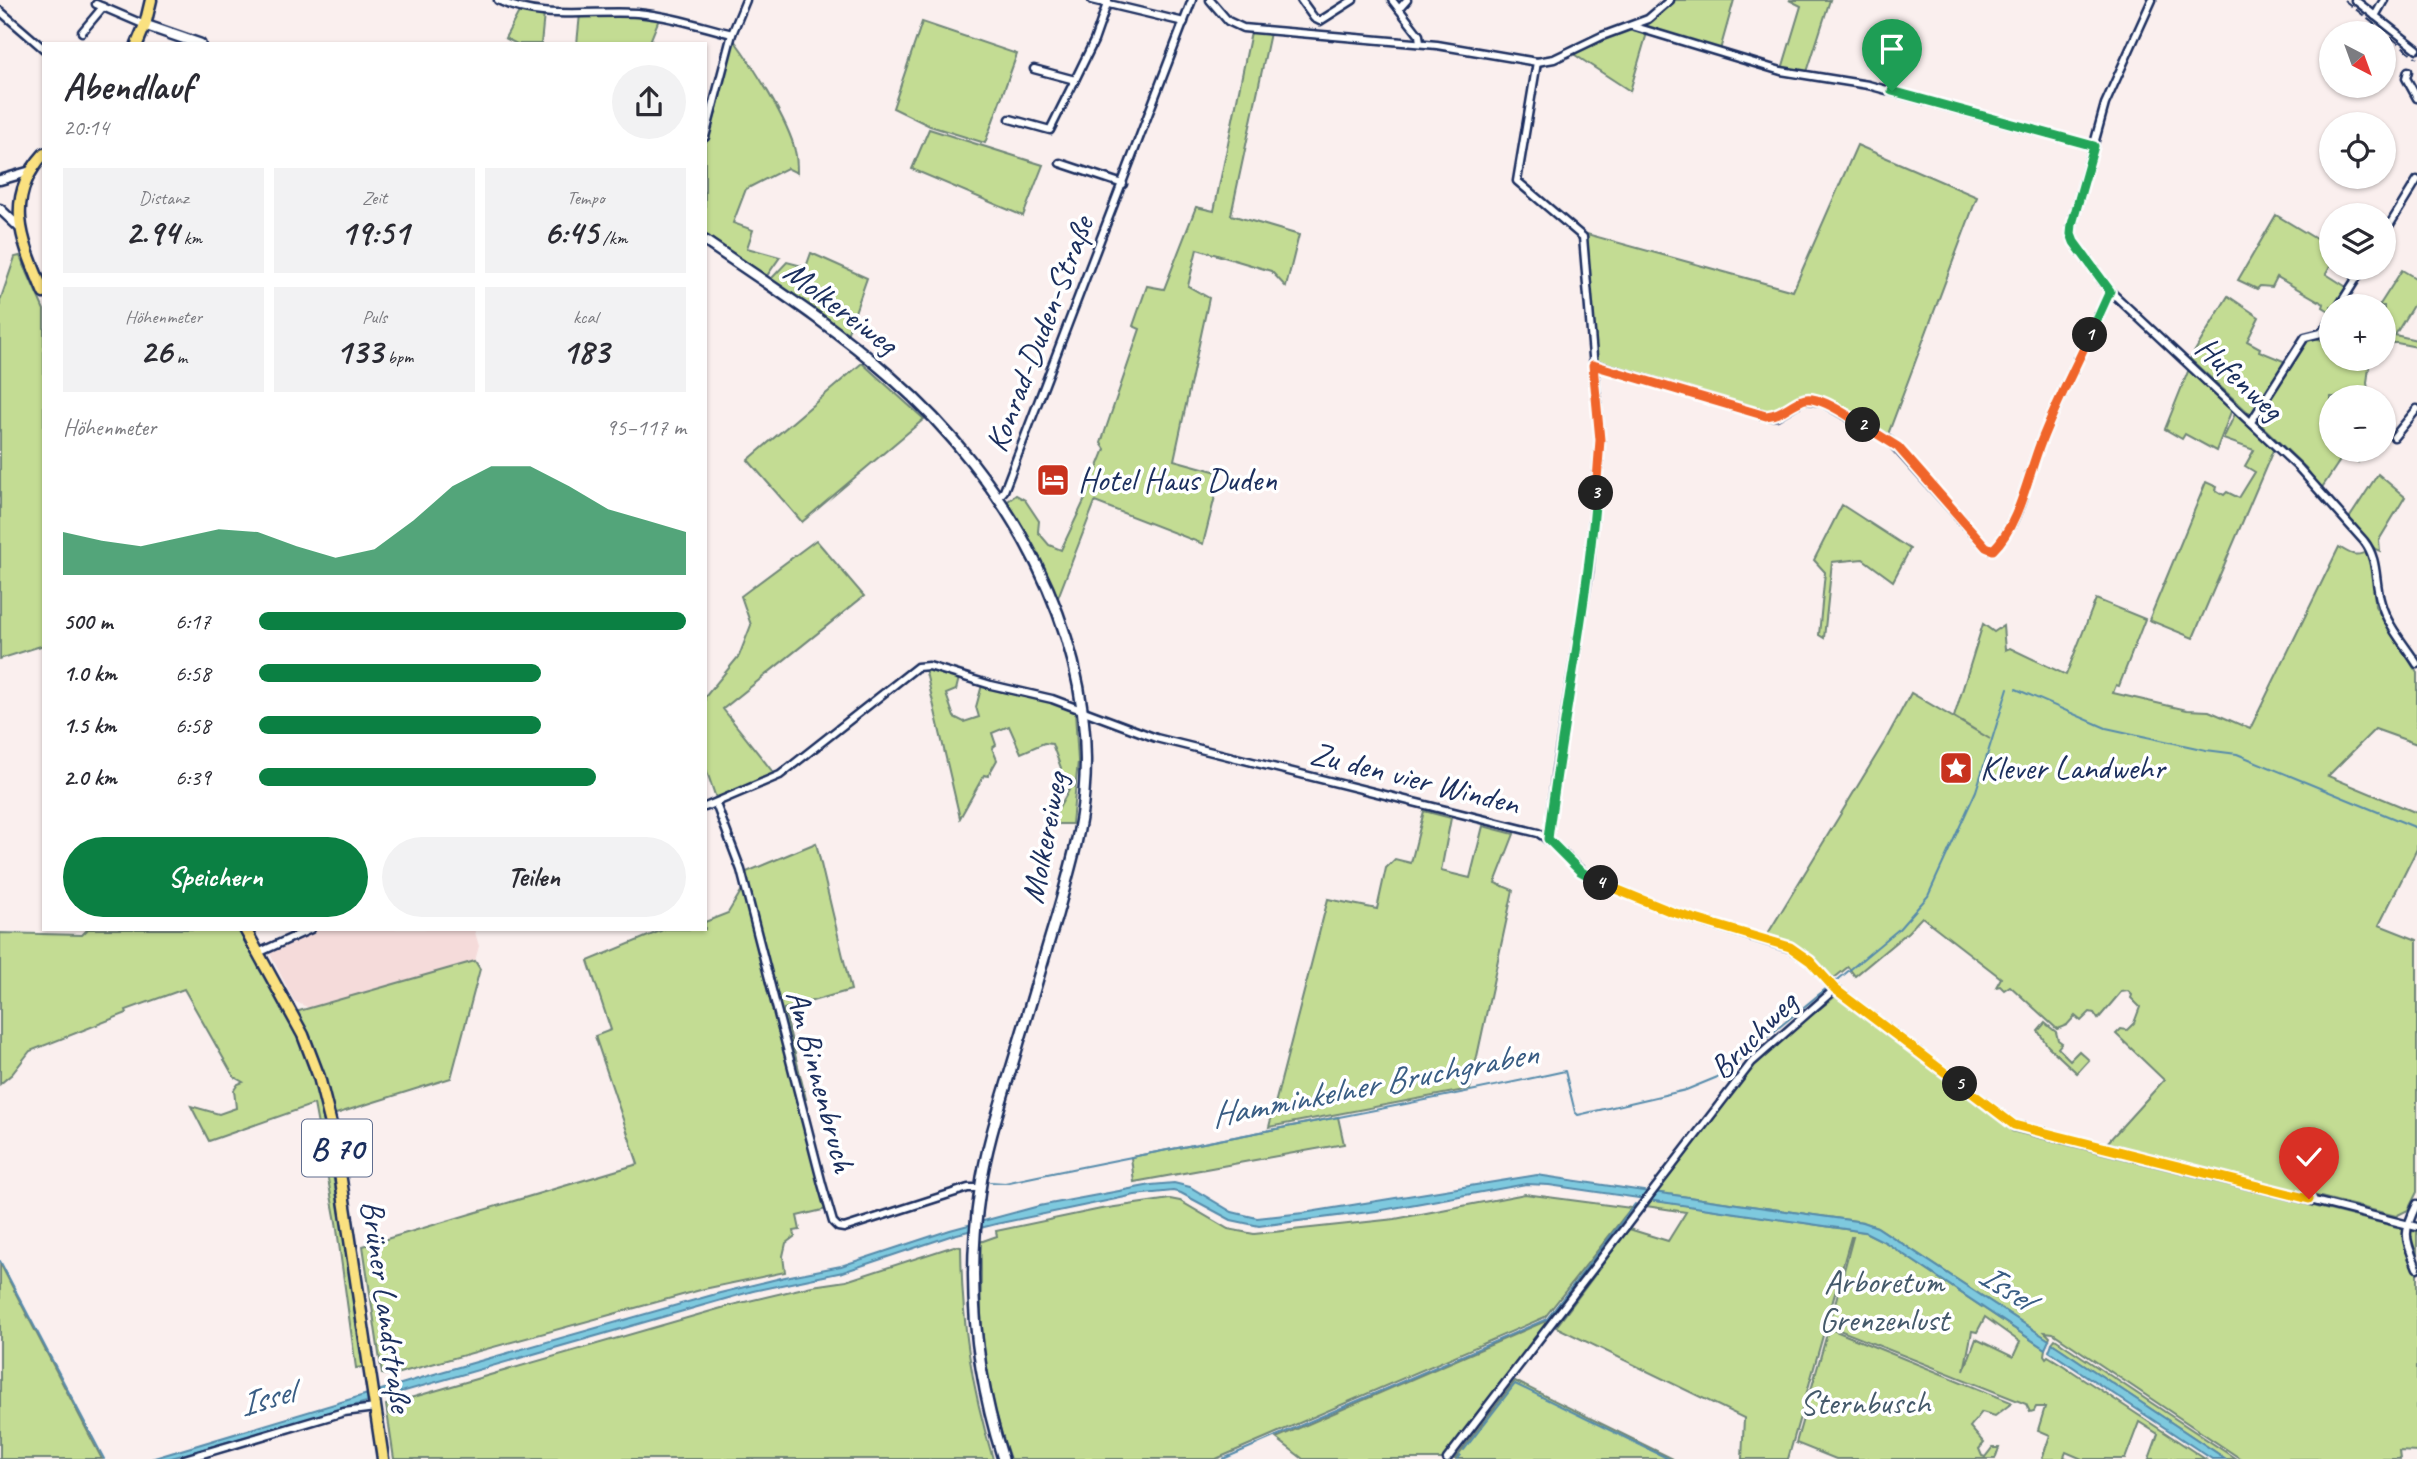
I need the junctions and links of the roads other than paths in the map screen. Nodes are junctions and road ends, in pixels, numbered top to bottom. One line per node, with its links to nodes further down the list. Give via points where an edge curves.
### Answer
1 (151, 0): 20 (main road)
2 (498, 0): 23 (street, via 547,12 666,16)
3 (746, 0): 23 (street)
4 (1092, 0): 15 (street)
5 (1192, 0): 19 (street, Konrad-Duden-Straße)
6 (1210, 0): 26 (street, via 1228,21 1243,28)
7 (1301, 0): 8 (street, via 1320,21)
8 (1353, 0)
9 (1392, 0): 16 (street)
10 (1407, 0): 16 (street)
11 (1670, 0): 21 (street)
12 (2151, 0): 36 (street, via 2105,104)
13 (2355, 0): 18 (street)
14 (2384, 0): 18 (street)
15 (1108, 2): 19 (street); 32 (street)
16 (1399, 9): 26 (street)
17 (0, 11): 27 (street)
18 (2375, 16): 28 (street)
19 (1184, 23): 42 (street, Konrad-Duden-Straße)
20 (145, 25): 22 (street, via 100,5); 24 (main road); 25 (main road)
21 (1632, 26): 29 (street, via 1555,59); 36 (street, via 1781,71 1868,85)
22 (82, 32)
23 (732, 34): 35 (street)
24 (138, 42)
25 (194, 42)
26 (1420, 43): 29 (street)
27 (42, 47)
28 (2417, 49)
29 (1537, 62): 51 (street, via 1517,181 1583,237)
30 (1034, 69): 32 (street)
31 (2408, 71): 33 (street, via 2406,78)
32 (1075, 80): 34 (street, via 1050,130)
33 (2417, 98)
34 (1010, 119)
35 (707, 129)
36 (2094, 146): 49 (street, via 2071,234)
37 (42, 157): 39 (main road)
38 (1060, 163): 42 (street, Konrad-Duden-Straße)
39 (31, 171): 40 (street); 44 (main road)
40 (0, 180)
41 (2417, 180): 45 (street)
42 (1123, 184): 55 (street, Konrad-Duden-Straße)
43 (0, 209): 44 (street); 46 (street)
44 (19, 212): 46 (main road)
45 (2396, 214)
46 (19, 227): 48 (main road)
47 (707, 242): 55 (main road, Molkereiweg, via 892,377 957,444)
48 (42, 288)
49 (2110, 291): 51 (street, via 2042,440 2013,521 1990,550 1890,441 1822,402 1804,399 1776,416 1766,416); 53 (street, Hufenweg)
50 (2319, 334): 53 (street, via 2305,337)
51 (1593, 365): 60 (street, via 1600,440 1589,571)
52 (2417, 409): 54 (street)
53 (2251, 422): 56 (street, Hufenweg, via 2298,467 2369,548 2385,615)
54 (2396, 435)
55 (997, 499): 57 (main road, Molkereiweg, via 1049,592 1072,655)
56 (2417, 664)
57 (1083, 709): 58 (street, Zu den vier Winden, via 923,665 780,775); 60 (street, Zu den vier Winden, via 1156,738); 65 (main road, Molkereiweg, via 1085,792 1076,846)
58 (716, 804): 59 (street); 65 (street, Am Binnenbruch, via 741,870 834,1222 844,1228)
59 (707, 806)
60 (1548, 839): 64 (street, Zu den vier Winden, via 1592,879 1672,912 1790,947)
61 (247, 931): 63 (main road, Brüner Landstraße / B 70)
62 (307, 931): 63 (street)
63 (258, 953): 70 (main road, Brüner Landstraße / B 70, via 303,1035 328,1107)
64 (1835, 989): 67 (street, Bruchweg, via 2014,1125); 74 (street, Bruchweg, via 1752,1062)
65 (980, 1188): 73 (main road, Molkereiweg, via 972,1281 977,1346)
66 (2417, 1204): 67 (street)
67 (2407, 1224): 68 (street, Bruchweg); 69 (street, via 2406,1240)
68 (2417, 1227)
69 (2417, 1268)
70 (375, 1406): 71 (street); 72 (main road, Brüner Landstraße / B 70)
71 (186, 1459)
72 (383, 1459)
73 (1003, 1459)
74 (1447, 1459)

